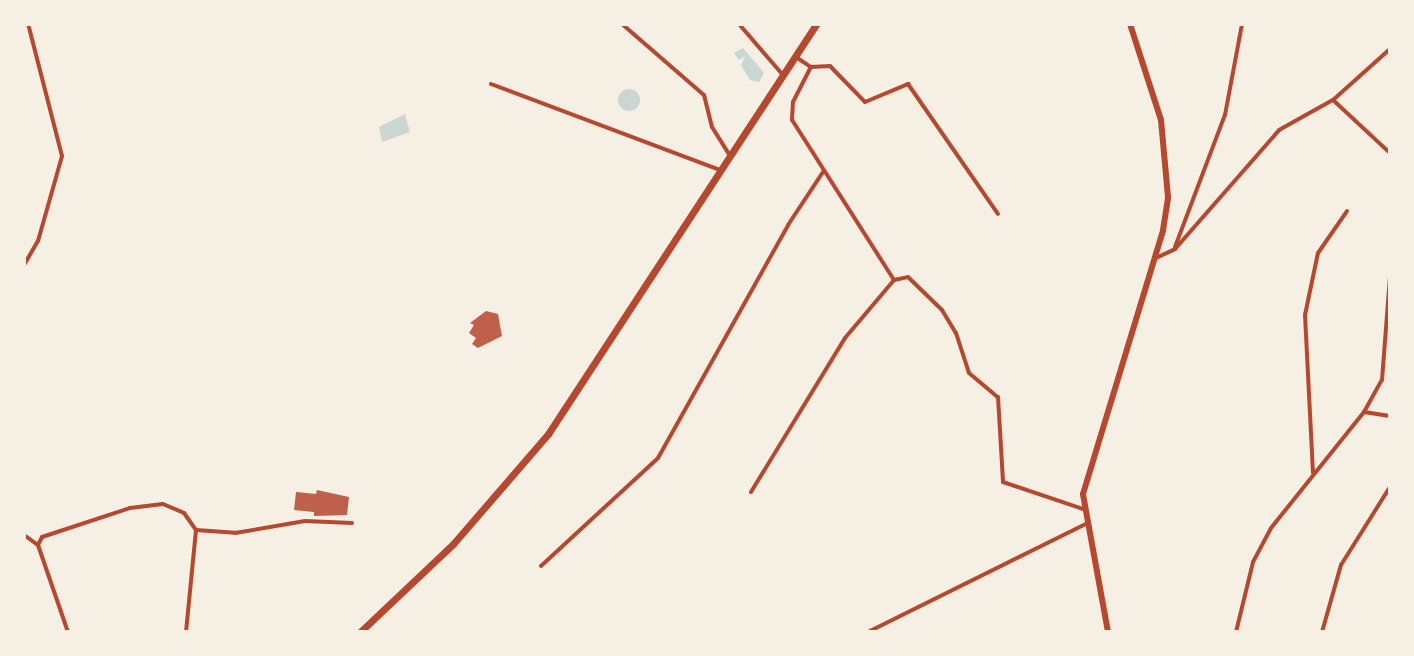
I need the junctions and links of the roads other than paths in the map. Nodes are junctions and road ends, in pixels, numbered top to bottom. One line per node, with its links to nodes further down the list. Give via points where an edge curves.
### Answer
1 (28, 24): 21 (street, via 62,156 38,241)
2 (622, 24): 14 (street, via 704,95 712,127)
3 (739, 24): 10 (street)
4 (816, 24): 8 (highway)
5 (1130, 24): 20 (street, via 1165,140 1167,211)
6 (1242, 24): 19 (street, via 1225,115)
7 (1390, 49): 12 (street)
8 (796, 57): 9 (street); 10 (highway)
9 (811, 67): 16 (street, via 791,114); 18 (street, via 830,66 865,102 908,84)
10 (783, 76): 14 (highway)
11 (491, 84): 15 (street)
12 (1333, 100): 13 (street); 19 (street, via 1279,130)
13 (1390, 153)
14 (731, 157): 15 (highway)
15 (722, 171): 38 (highway, via 529,459 453,544)
16 (823, 172): 23 (street); 35 (street, via 658,458)
17 (1347, 211): 26 (street, via 1318,253 1305,315)
18 (998, 214)
19 (1175, 249): 20 (street)
20 (1154, 259): 29 (street, via 1087,469)
21 (24, 265)
22 (1390, 277): 24 (street, via 1382,380)
23 (894, 280): 28 (street, via 845,338); 29 (street, via 908,277 942,310 969,373 998,397 1003,482)
24 (1364, 412): 25 (street); 26 (street)
25 (1390, 416)
26 (1313, 473): 41 (street, via 1260,546)
27 (1390, 487): 42 (street, via 1341,565)
28 (751, 492)
29 (1083, 509): 31 (street)
30 (352, 523): 32 (street, via 305,521 235,533)
31 (1086, 524): 39 (street); 40 (street)
32 (196, 530): 34 (street, via 184,513 163,504 69,528 42,537); 37 (street)
33 (24, 535): 34 (street)
34 (38, 545): 36 (street)
35 (541, 566)
36 (68, 632)
37 (186, 632)
38 (360, 632)
39 (868, 632)
40 (1108, 632)
41 (1236, 632)
42 (1322, 632)

